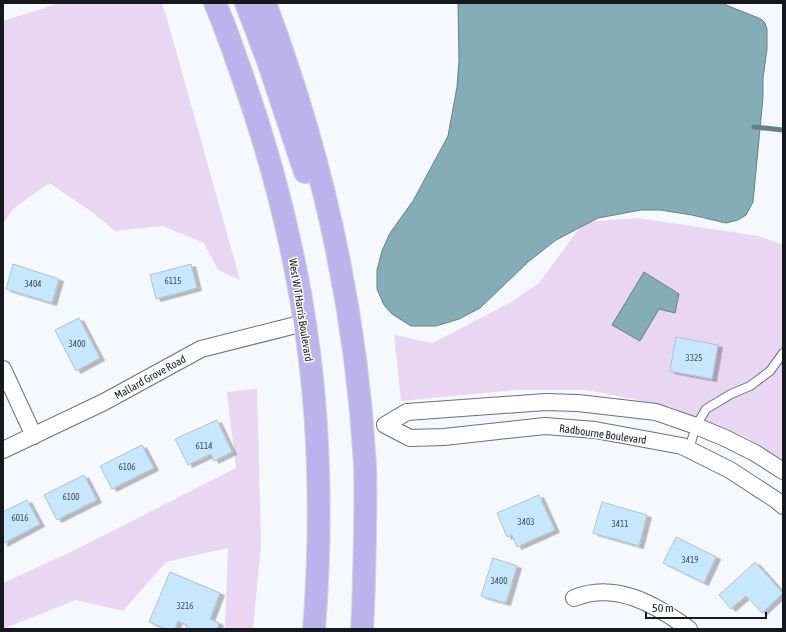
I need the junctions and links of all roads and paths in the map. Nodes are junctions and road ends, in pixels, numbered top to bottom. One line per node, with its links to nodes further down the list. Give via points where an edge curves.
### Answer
1 (215, 3): 5 (main road, West W T Harris Boulevard, via 254,110 272,170 287,230)
2 (246, 3): 4 (main road, via 309,185)
3 (265, 3): 4 (main road, via 306,122)
4 (342, 270): 8 (main road, via 356,366)
5 (304, 323): 11 (street, Mallard Grove Road, via 201,349 104,402); 17 (main road, West W T Harris Boulevard, via 314,411 319,492)
6 (783, 353): 10 (lane, via 770,371 750,386 706,409)
7 (3, 369): 11 (street)
8 (361, 425): 9 (street, Radbourne Boulevard); 18 (main road, via 365,466)
9 (385, 425): 10 (street, via 407,412 546,402 656,412); 12 (street, Radbourne Boulevard, via 410,438 444,437 545,426 595,430)
10 (696, 426): 12 (lane); 14 (street, via 725,438)
11 (34, 436): 13 (street, Mallard Grove Road)
12 (689, 449): 15 (street, Radbourne Boulevard, via 730,470)
13 (3, 450)
14 (783, 471)
15 (783, 506)
16 (574, 598): 19 (street, via 592,592 609,591 626,595 646,602)
17 (314, 629)
18 (362, 629)
19 (689, 629)

